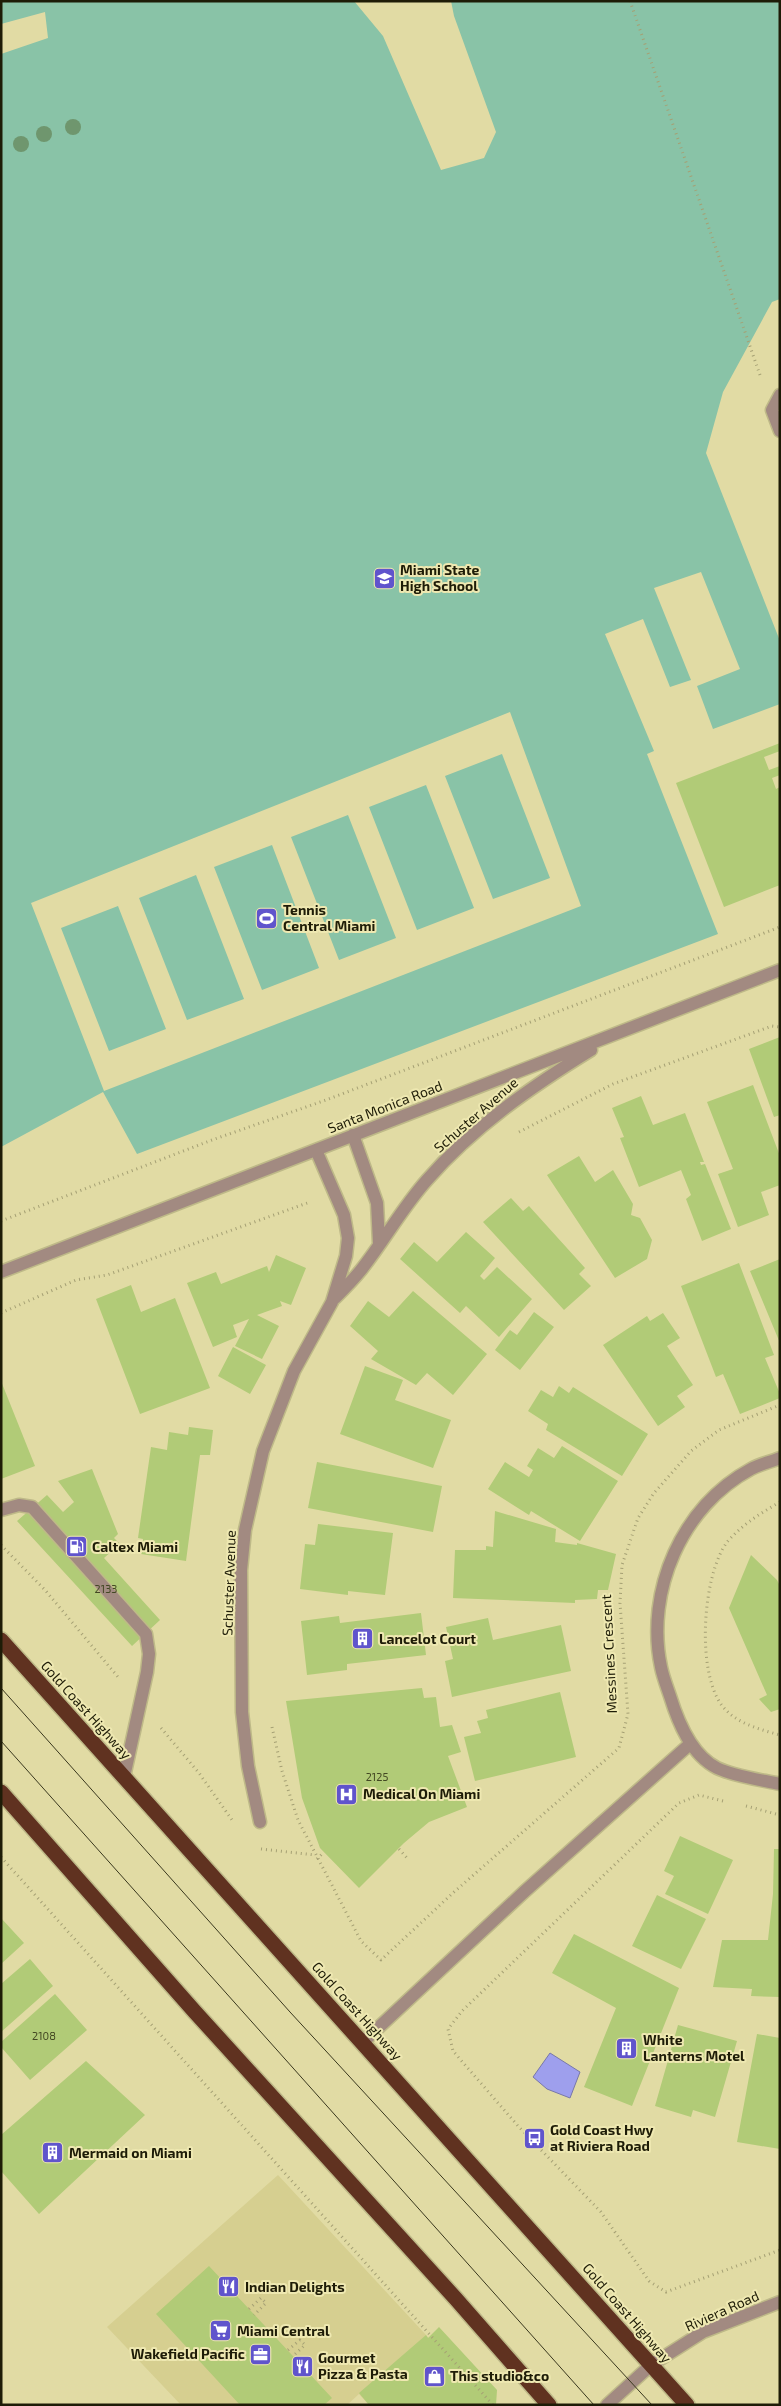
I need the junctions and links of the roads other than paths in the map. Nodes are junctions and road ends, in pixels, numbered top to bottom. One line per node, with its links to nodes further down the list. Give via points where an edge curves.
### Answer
1 (780, 395): 2 (street, via 772,410)
2 (780, 431)
3 (780, 970): 4 (street, Santa Monica Road)
4 (615, 1034): 5 (street, Santa Monica Road); 7 (street, Schuster Avenue, via 529,1088 479,1129 425,1182)
5 (353, 1135): 6 (street, Santa Monica Road); 7 (street, via 377,1203)
6 (316, 1150): 8 (street, Santa Monica Road); 9 (street, Schuster Avenue, via 344,1215 348,1238)
7 (379, 1244): 9 (street, Schuster Avenue)
8 (1, 1272)
9 (332, 1302): 17 (street, Schuster Avenue, via 294,1371 263,1451 245,1530 241,1570 242,1712 248,1766)
10 (780, 1458): 13 (street, via 751,1469 718,1492 690,1524 672,1556 662,1589 661,1666 673,1707)
11 (1, 1510): 14 (street, via 32,1507 146,1634 147,1672)
12 (1, 1640): 14 (highway, Gold Coast Highway)
13 (690, 1744): 15 (street, via 716,1768); 18 (street)
14 (124, 1777): 18 (highway, Gold Coast Highway)
15 (780, 1784)
16 (1, 1792): 21 (highway)
17 (260, 1822)
18 (363, 2042): 20 (highway, Gold Coast Highway)
19 (780, 2302): 20 (street, Riviera Road, via 703,2332)
20 (651, 2364): 22 (street, Riviera Road); 23 (highway, Gold Coast Highway)
21 (549, 2405)
22 (607, 2405)
23 (687, 2405)

